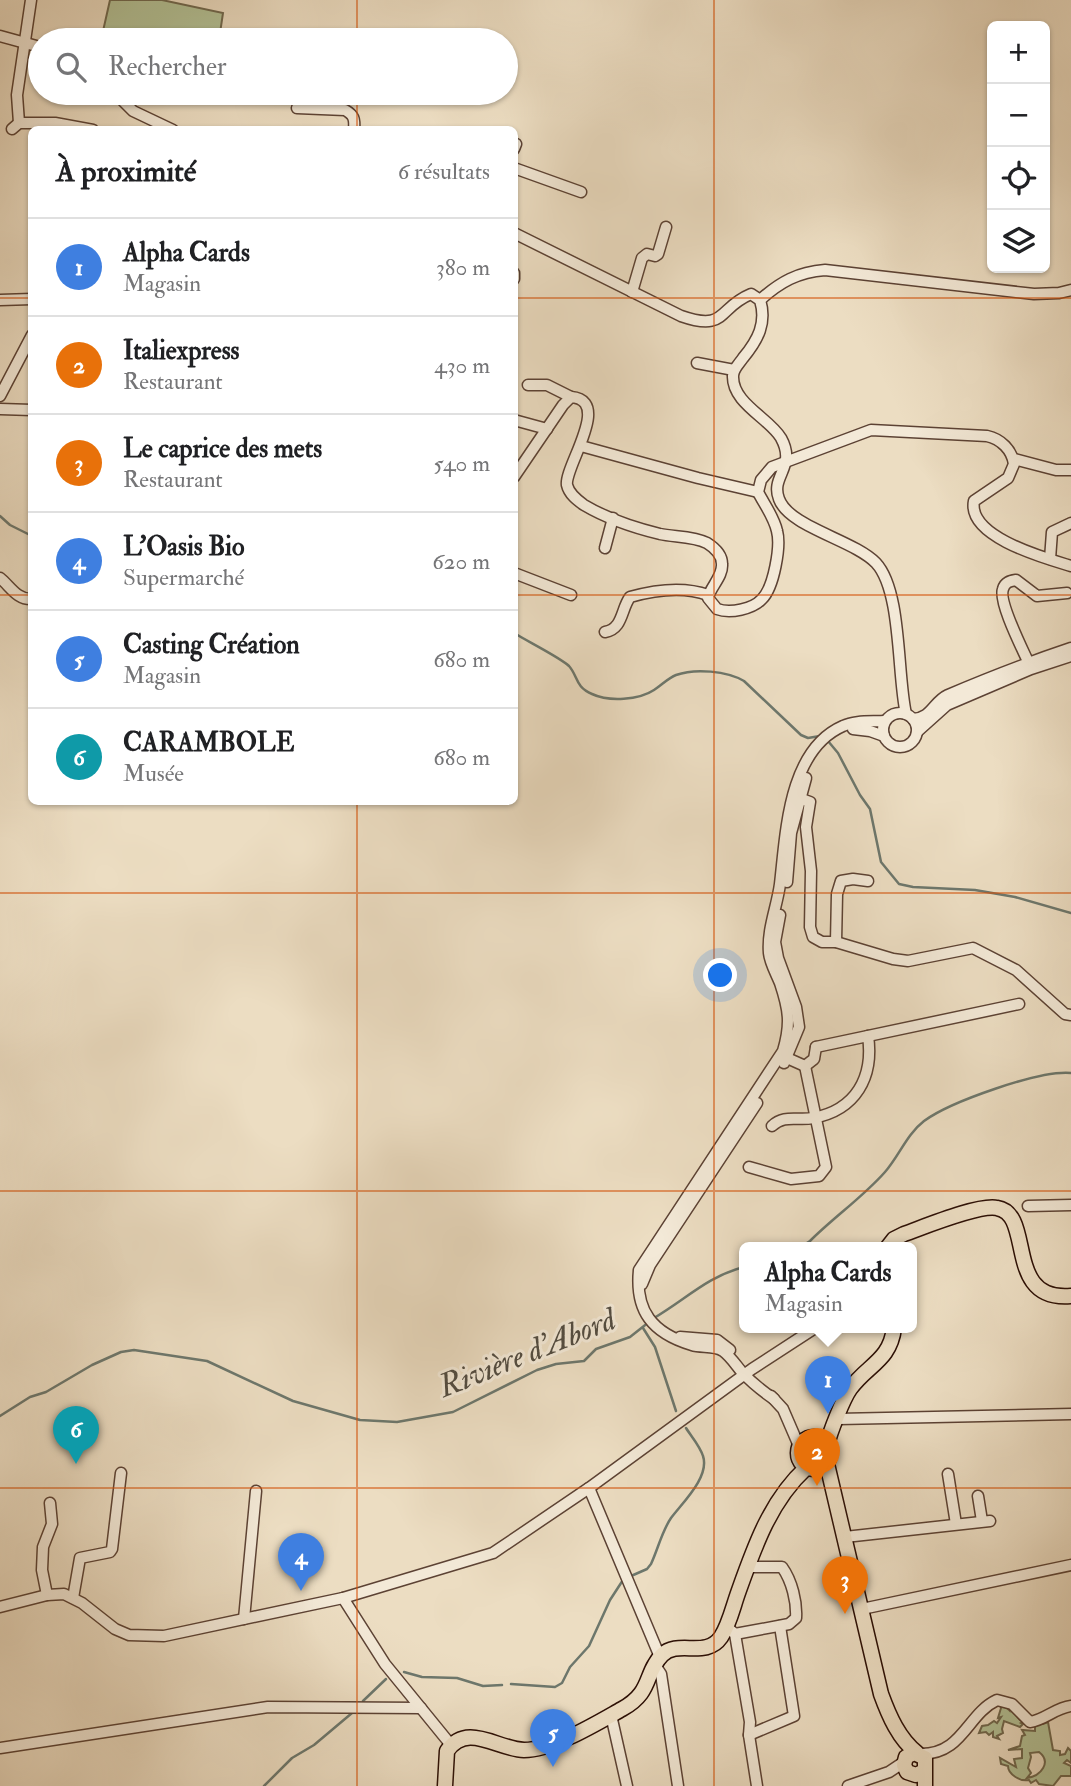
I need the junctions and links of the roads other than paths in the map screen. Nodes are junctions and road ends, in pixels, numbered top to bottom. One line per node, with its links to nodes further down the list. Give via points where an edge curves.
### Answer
1 (31, 0): 3 (street)
2 (0, 36): 3 (street)
3 (24, 43): 4 (street); 7 (street, via 16,126)
4 (28, 44)
5 (127, 105): 8 (street)
6 (297, 108): 9 (street, via 345,110 352,114)
7 (71, 126)
8 (165, 126)
9 (354, 126)
10 (518, 169): 11 (street)
11 (581, 192)
12 (666, 227): 15 (street, via 658,254 642,258)
13 (518, 235): 15 (street)
14 (1071, 290): 18 (street, via 1034,294 825,270 804,272 777,285)
15 (632, 292): 18 (street, via 701,323 723,316 747,296)
16 (28, 299): 17 (street)
17 (0, 300)
18 (760, 300): 21 (street, via 761,330)
19 (28, 343): 23 (street)
20 (697, 363): 21 (street)
21 (734, 370): 31 (street, via 737,391 779,435)
22 (528, 385): 24 (street, via 547,385)
23 (0, 396)
24 (571, 397): 28 (street); 29 (street, via 586,405 589,419)
25 (0, 409): 26 (street)
26 (28, 410)
27 (518, 421): 28 (street)
28 (547, 429): 33 (street)
29 (581, 446): 34 (street); 35 (street, via 567,476 569,489 581,503)
30 (1014, 459): 31 (street, via 995,438 871,430); 32 (street); 38 (street, via 1008,478 981,495 972,510 996,536)
31 (787, 460): 34 (street, via 766,473); 50 (street, via 778,485 779,502 813,528 862,553 885,579 895,615)
32 (1071, 470)
33 (518, 472)
34 (758, 492): 44 (street, via 777,529 779,545 768,590 761,600 729,611 717,609)
35 (613, 519): 37 (street); 44 (street, via 709,544 720,556 722,568)
36 (1071, 523): 38 (street, via 1052,532)
37 (606, 548)
38 (1050, 559): 39 (street)
39 (1071, 566)
40 (518, 575): 43 (street)
41 (0, 578): 45 (street, via 17,595)
42 (1067, 593): 49 (street, via 1037,596 1016,580 1004,587 1003,601)
43 (571, 595)
44 (708, 595): 46 (street, via 689,590 630,597 617,626)
45 (28, 599)
46 (605, 632)
47 (1071, 648): 49 (street)
48 (1071, 656): 49 (street)
49 (1030, 665): 51 (street, via 943,697 929,714); 54 (street, via 947,705)
50 (901, 692): 51 (street); 52 (street)
51 (910, 716): 52 (street); 54 (street)
52 (889, 718): 53 (street); 55 (street)
53 (833, 731): 55 (street, via 861,729); 56 (street, via 817,746)
54 (918, 731): 55 (street, via 913,742 903,748 891,745)
55 (884, 736)
56 (797, 797): 58 (street, via 810,802 806,827 811,932 817,941); 62 (street, via 787,887 775,942 799,1027)
57 (868, 881): 58 (street, via 841,881)
58 (836, 942): 60 (street, via 893,960 923,960 972,948 1016,970)
59 (1019, 1004): 61 (street)
60 (1071, 1015)
61 (868, 1036): 63 (street); 65 (street, via 869,1070 858,1092 842,1107)
62 (788, 1046): 63 (street); 64 (street); 74 (street, via 641,1285 647,1317 660,1331 717,1340)
63 (816, 1047): 64 (street, via 814,1059)
64 (805, 1066): 65 (street)
65 (815, 1118): 66 (street, via 783,1118); 67 (street, via 826,1167 819,1176 791,1179)
66 (772, 1126)
67 (749, 1167)
68 (1071, 1205): 69 (street)
69 (1028, 1206)
70 (892, 1242): 71 (main road, via 975,1211 998,1208 1013,1221 1026,1267 1039,1290)
71 (1071, 1296)
72 (807, 1333): 74 (street)
73 (893, 1333): 76 (main road, via 887,1351 849,1390)
74 (747, 1373): 78 (street, via 783,1409); 81 (street)
75 (1071, 1414): 76 (street)
76 (838, 1419): 77 (main road)
77 (827, 1439): 78 (main road, via 830,1454); 78 (main road, via 811,1437)
78 (812, 1460): 86 (main road); 88 (main road, via 784,1492)
79 (121, 1473): 90 (street, via 112,1549 101,1556 80,1558)
80 (948, 1474): 85 (street)
81 (589, 1488): 91 (street, via 493,1553); 97 (street)
82 (256, 1492): 94 (street)
83 (978, 1496): 85 (street, via 986,1521)
84 (50, 1503): 89 (street, via 52,1524 43,1547 42,1570)
85 (956, 1524): 86 (street)
86 (845, 1537): 93 (main road)
87 (1071, 1565): 93 (street)
88 (747, 1567): 95 (street, via 782,1567 786,1573 796,1618); 96 (main road)
89 (47, 1595): 90 (street); 92 (street)
90 (73, 1598): 94 (street, via 129,1635 164,1636)
91 (343, 1598): 94 (street); 99 (street, via 385,1664)
92 (0, 1607)
93 (862, 1609): 104 (main road, via 886,1709)
94 (244, 1619)
95 (780, 1626): 96 (street); 101 (street, via 794,1716)
96 (730, 1630): 97 (main road, via 710,1647 670,1650); 101 (street)
97 (658, 1661): 100 (main road, via 640,1696); 107 (street)
98 (1071, 1706): 104 (street, via 1030,1722 1012,1704 998,1700 987,1706 961,1737)
99 (421, 1708): 102 (street); 103 (street, via 268,1707)
100 (611, 1715): 102 (main road, via 538,1748 512,1749 472,1736); 106 (street)
101 (749, 1735): 108 (street)
102 (451, 1745): 105 (main road)
103 (0, 1748)
104 (917, 1765): 109 (street)
105 (445, 1786)
106 (627, 1786)
107 (678, 1786)
108 (757, 1786)
109 (848, 1786)

